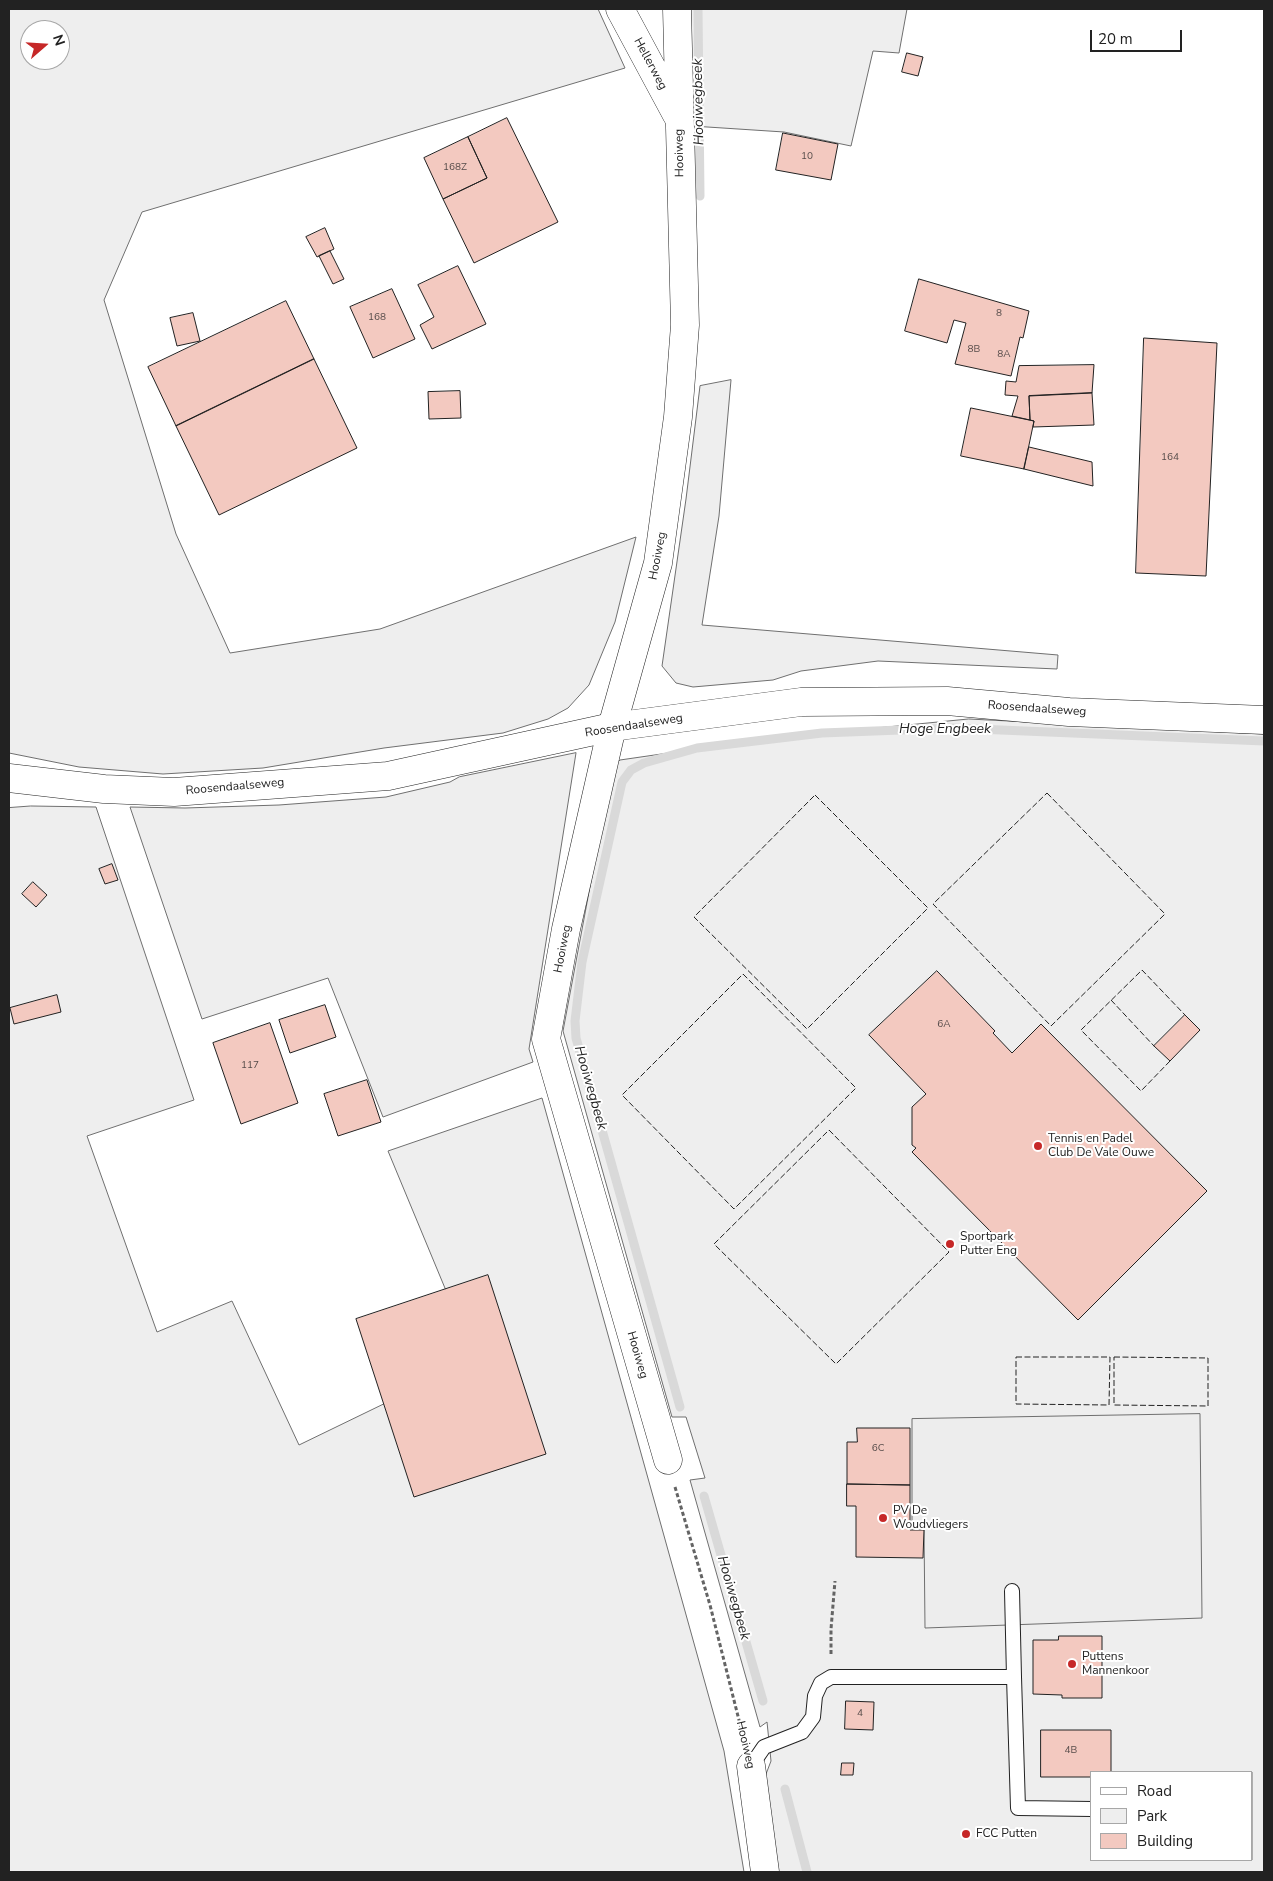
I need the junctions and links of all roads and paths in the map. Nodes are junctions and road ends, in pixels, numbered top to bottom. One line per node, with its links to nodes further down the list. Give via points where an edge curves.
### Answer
1 (620, 9): 3 (street, Hellerweg)
2 (677, 9): 3 (street, Hooiweg)
3 (679, 119): 5 (street, Hooiweg, via 684,325 678,418 658,563)
4 (1264, 720): 5 (street, Roosendaalseweg, via 1069,712 947,701 801,702)
5 (612, 727): 6 (street, Roosendaalseweg, via 388,776 174,792 104,789); 7 (street, Hooiweg, via 566,929 546,1039)
6 (9, 778)
7 (668, 1460): 12 (path, Hooiweg, via 710,1605)
8 (836, 1581): 10 (path)
9 (1012, 1591): 11 (lane)
10 (831, 1677): 11 (lane); 12 (lane, via 821,1683 815,1696 813,1717 802,1732 764,1747)
11 (1014, 1677): 13 (lane, via 1018,1808)
12 (751, 1766): 14 (street, Hooiweg)
13 (1090, 1809)
14 (765, 1872)

